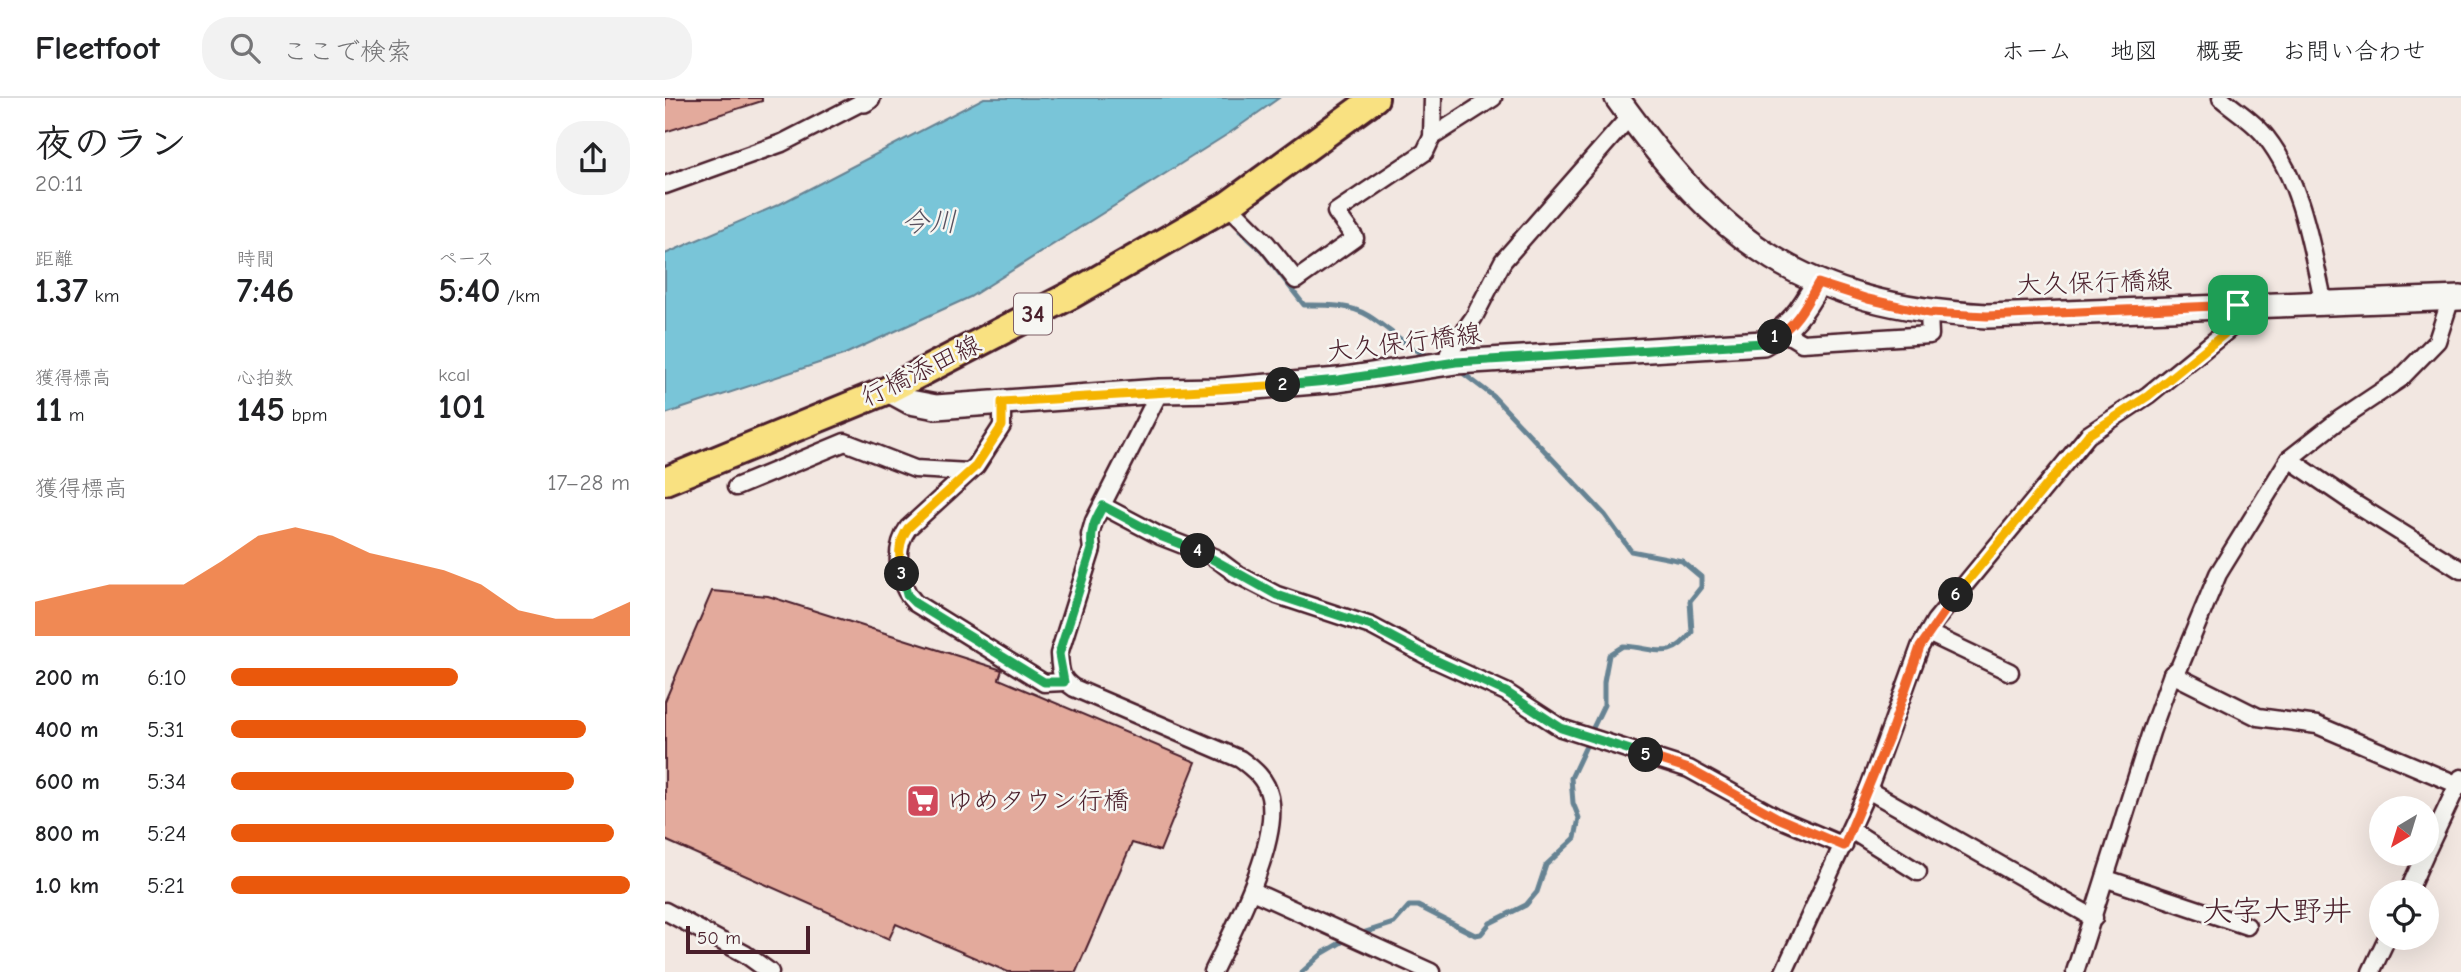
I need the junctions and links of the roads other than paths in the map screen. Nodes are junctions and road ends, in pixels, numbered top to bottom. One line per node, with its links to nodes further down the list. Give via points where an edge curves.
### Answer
1 (1375, 98): 9 (main road, 行橋添田線 / 34)
2 (1433, 98): 7 (street)
3 (1493, 98): 7 (street)
4 (2221, 98): 12 (street, via 2264,134 2287,167 2307,225)
5 (866, 100): 8 (street, via 782,144)
6 (1623, 107): 10 (main road, 大久保行橋線, via 1680,181 1724,223 1774,260); 16 (street, via 1503,261 1449,353)
7 (1432, 137): 9 (street, via 1425,152 1336,212 1355,238 1296,280)
8 (665, 185)
9 (1228, 205): 17 (main road, 行橋添田線 / 34, via 1071,295)
10 (1818, 283): 14 (main road, 大久保行橋線); 15 (main road)
11 (2456, 298): 12 (main road, 大久保行橋線); 20 (street, via 2437,341 2400,379)
12 (2324, 304): 13 (main road, 大久保行橋線)
13 (2238, 305): 14 (main road, 大久保行橋線, via 1987,316); 26 (street, via 2234,326 2148,396 2088,435)
14 (1929, 313): 15 (street, via 1930,335 1802,343)
15 (1784, 332): 16 (main road, 大久保行橋線, via 1763,343)
16 (1456, 362): 18 (main road, 大久保行橋線, via 1338,380)
17 (888, 390): 19 (main road, 大久保行橋線, via 910,402 936,407); 22 (main road, 行橋添田線 / 34)
18 (1160, 391): 19 (main road, 大久保行橋線); 24 (street)
19 (1002, 402): 21 (street, via 1002,426)
20 (2289, 459): 25 (street); 28 (street, via 2218,574 2179,668)
21 (969, 472): 23 (street, via 915,469 845,442); 29 (street, via 900,538 898,552 907,595 1036,678)
22 (665, 481)
23 (736, 487)
24 (1103, 506): 29 (street, via 1094,521 1092,549 1059,654); 34 (street, via 1214,557 1277,595 1371,626 1506,692 1561,728 1689,769 1778,818)
25 (2461, 570)
26 (1928, 634): 27 (street); 31 (street)
27 (2010, 672)
28 (2172, 674): 30 (street, via 2258,717 2317,725); 36 (street)
29 (1064, 682): 37 (street, via 1255,769 1270,797 1271,812)
30 (2460, 783): 32 (street)
31 (1868, 790): 33 (street); 39 (street)
32 (2439, 826)
33 (1851, 830): 34 (street); 35 (street)
34 (1844, 846): 45 (street)
35 (1918, 872)
36 (2107, 879): 39 (street); 40 (street)
37 (1252, 891): 43 (street); 44 (street)
38 (665, 911): 42 (street)
39 (2094, 918): 46 (street)
40 (2246, 926)
41 (2381, 950): 47 (street)
42 (771, 972)
43 (1213, 972)
44 (1431, 972)
45 (1784, 972)
46 (2075, 972)
47 (2371, 972)

